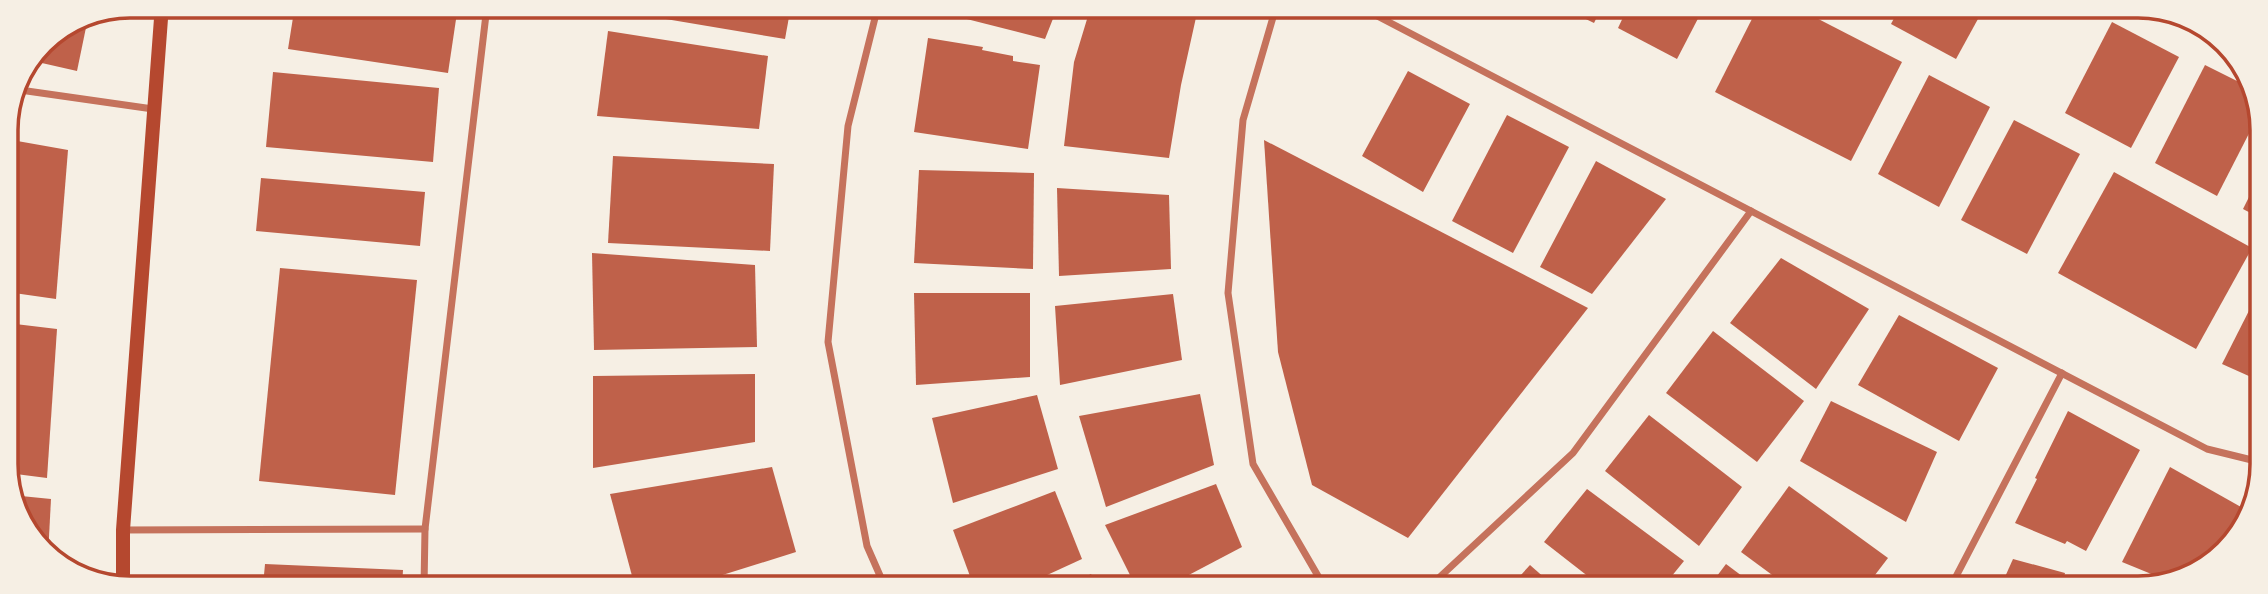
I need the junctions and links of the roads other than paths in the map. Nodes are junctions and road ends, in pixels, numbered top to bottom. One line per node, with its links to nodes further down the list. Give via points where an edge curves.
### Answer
1 (161, 18): 7 (main road)
2 (486, 18): 11 (street)
3 (875, 18): 15 (street, via 848,125 828,342 867,546)
4 (1273, 18): 16 (street, via 1243,120 1228,293 1253,464)
5 (1381, 18): 8 (street)
6 (25, 91): 7 (street)
7 (153, 109): 12 (main road)
8 (1751, 211): 9 (street); 17 (street, via 1573,453)
9 (2062, 373): 10 (street, via 2207,449); 18 (street)
10 (2250, 460)
11 (425, 528): 12 (street); 14 (street)
12 (123, 530): 13 (main road)
13 (123, 575)
14 (424, 576)
15 (879, 576)
16 (1318, 576)
17 (1441, 576)
18 (1956, 576)

